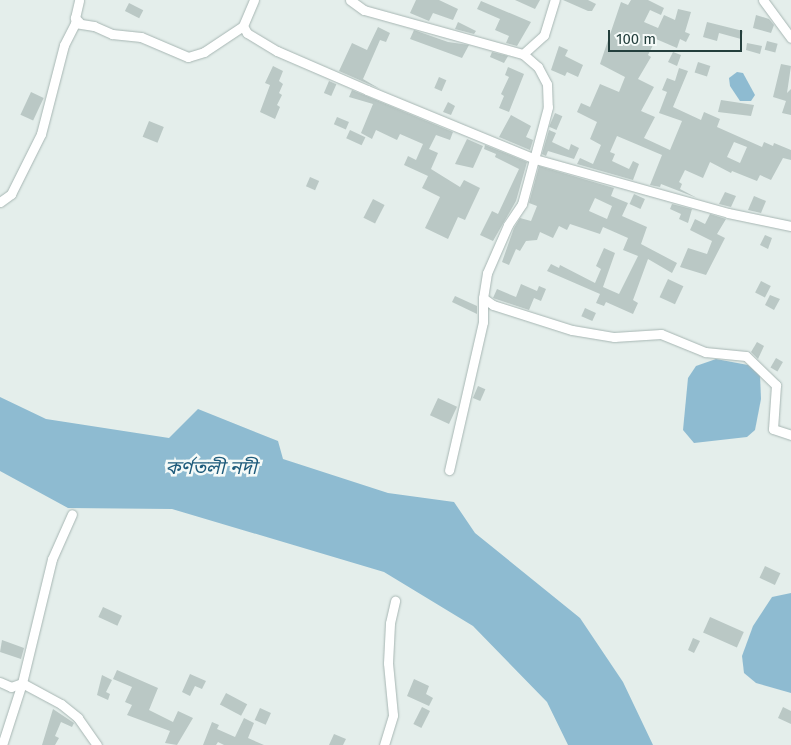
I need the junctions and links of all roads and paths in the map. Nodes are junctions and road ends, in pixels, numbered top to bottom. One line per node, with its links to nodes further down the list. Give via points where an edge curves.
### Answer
1 (80, 0): 6 (street, via 75,18)
2 (254, 0): 7 (street)
3 (350, 0): 9 (street, via 364,10)
4 (555, 0): 9 (street, via 544,35)
5 (763, 0): 8 (street)
6 (79, 22): 7 (street, via 112,34 141,37 188,57 204,52); 11 (street, via 70,28 41,134 11,194)
7 (242, 26): 10 (street, via 247,33 277,51)
8 (791, 38)
9 (523, 54): 10 (street, via 538,67 547,84 548,107)
10 (535, 159): 12 (street, via 728,213); 13 (street, via 522,204 508,225 487,273)
11 (0, 202)
12 (791, 226)
13 (483, 298): 14 (street, via 494,305 572,330 614,337 661,334 705,352 746,356 776,385 773,429); 15 (street, via 483,322)
14 (791, 435)
15 (449, 470)
16 (72, 514): 19 (street, via 52,559)
17 (395, 601): 22 (street, via 390,623 388,663 393,715)
18 (0, 682): 19 (street, via 11,687)
19 (22, 683): 20 (street); 21 (street, via 62,704 78,718)
20 (2, 745)
21 (97, 745)
22 (384, 745)

